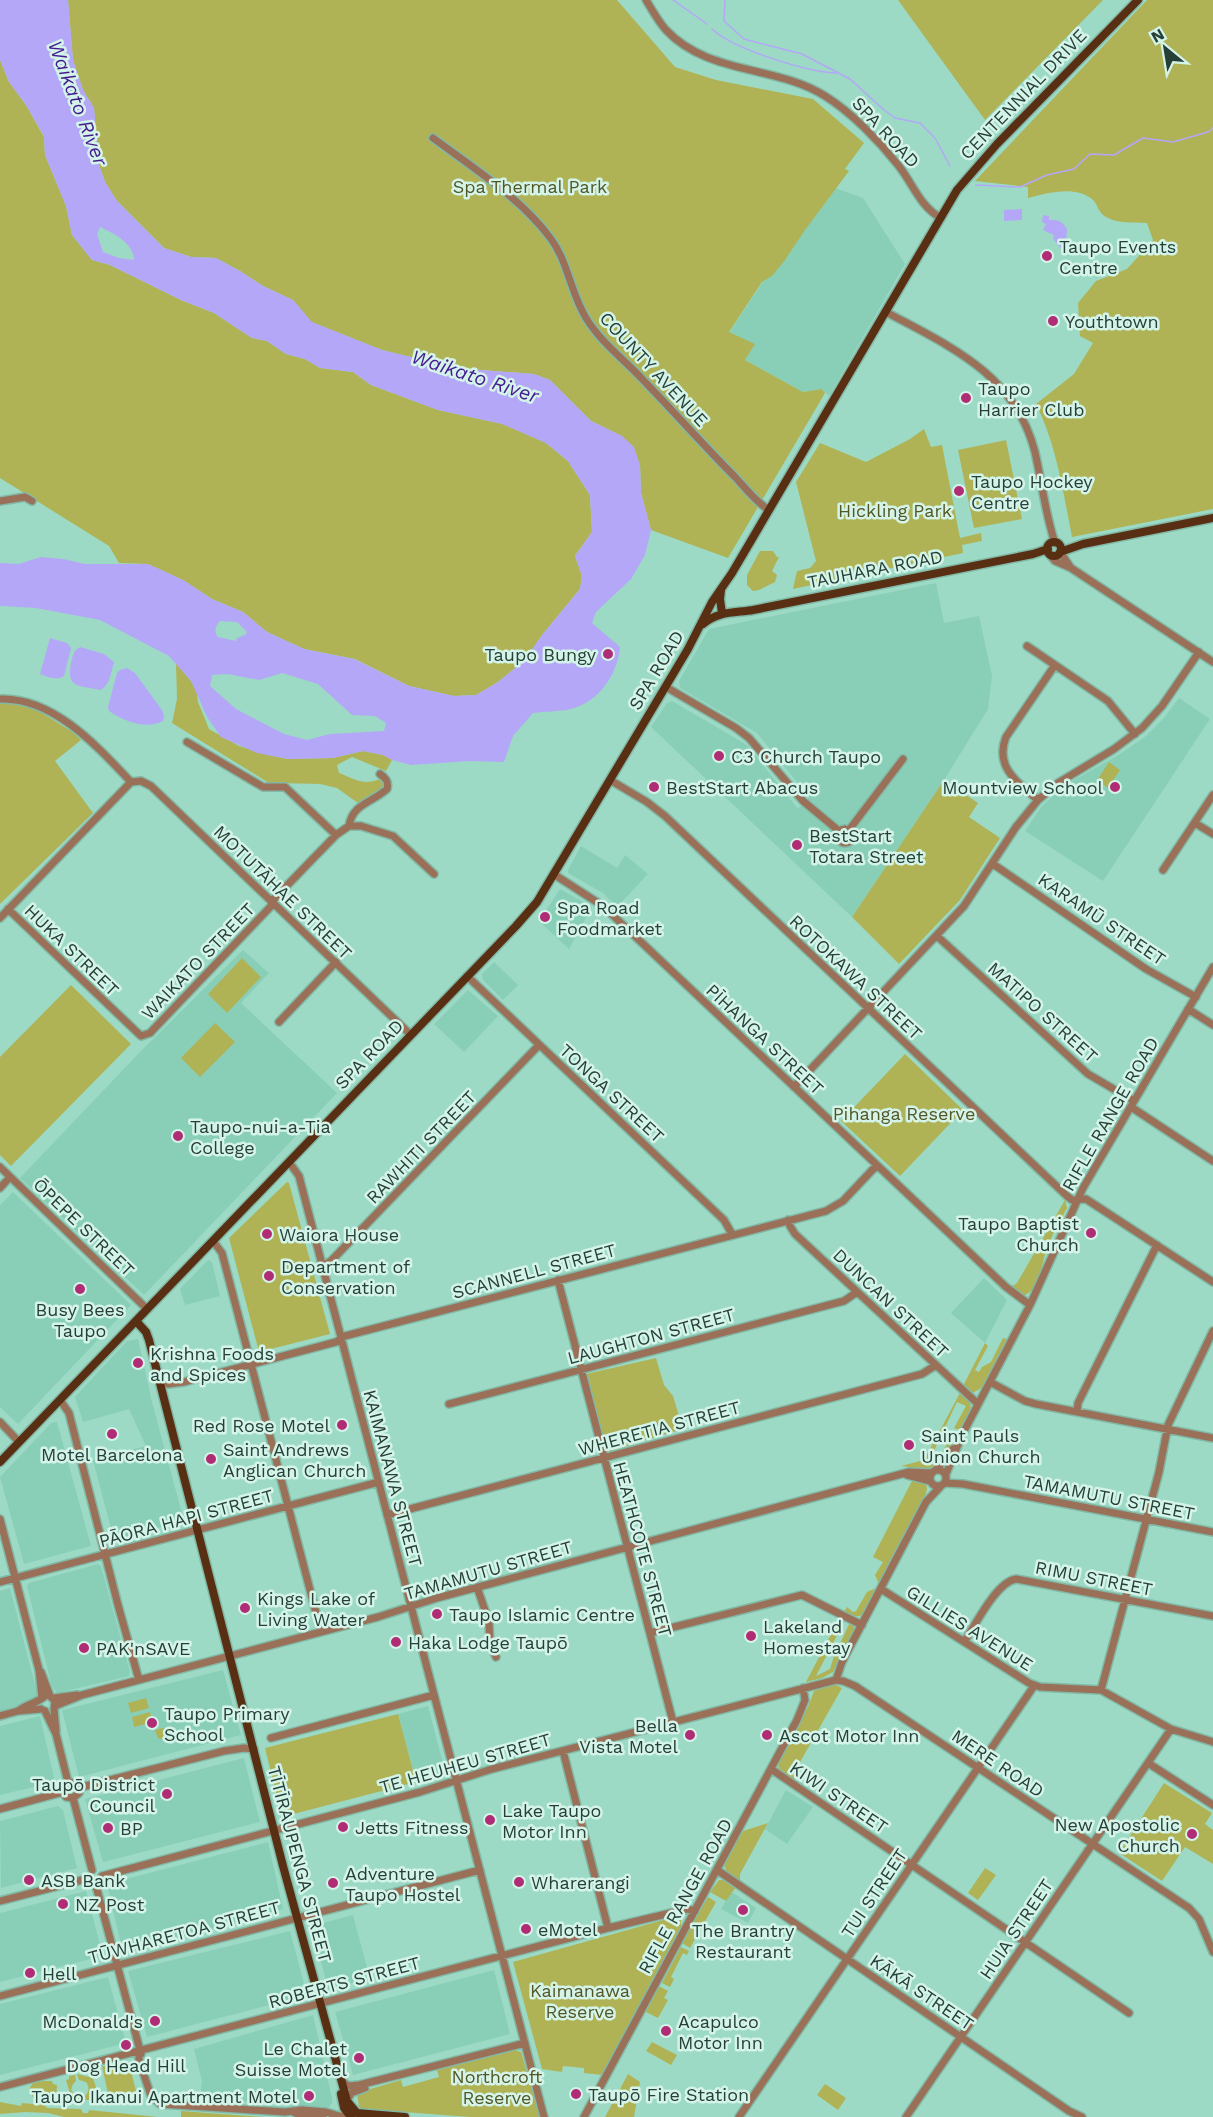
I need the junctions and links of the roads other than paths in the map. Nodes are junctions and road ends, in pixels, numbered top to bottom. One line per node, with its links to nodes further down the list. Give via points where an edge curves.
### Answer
1 (646, 0): 4 (street, SPA ROAD, via 663,26 690,50 723,63 779,76 827,97 853,117 898,165 926,207)
2 (1138, 0): 4 (main road, CENTENNIAL DRIVE, via 982,160 957,190)
3 (433, 138): 8 (street, COUNTY AVENUE, via 482,174 541,227 552,241 587,320 604,342)
4 (941, 218): 5 (main road, SPA ROAD)
5 (886, 312): 8 (main road, SPA ROAD); 10 (street, via 972,360 1007,394 1032,443)
6 (0, 501): 7 (street, via 20,497)
7 (32, 501)
8 (770, 510): 11 (main road, SPA ROAD)
9 (1213, 518): 10 (main road, TAUHARA ROAD)
10 (1054, 549): 12 (main road, TAUHARA ROAD); 15 (street, via 1071,568)
11 (722, 589): 12 (main road); 13 (main road, SPA ROAD)
12 (722, 613): 13 (main road, SPA ROAD)
13 (702, 624): 18 (main road, SPA ROAD)
14 (1027, 646): 17 (street)
15 (1199, 652): 16 (street); 20 (street, via 1162,706)
16 (1213, 662)
17 (1055, 665): 20 (street, via 1108,701); 27 (street, via 1003,745 1008,772)
18 (666, 687): 24 (main road, SPA ROAD); 31 (street, via 748,738 803,801)
19 (0, 699): 25 (street, via 34,705 62,720 96,744)
20 (1135, 734): 27 (street)
21 (187, 742): 33 (street, via 263,787 285,786)
22 (903, 759): 30 (street)
23 (380, 774): 29 (street, via 388,784 387,789 357,808)
24 (610, 780): 37 (main road, SPA ROAD); 46 (street, ROTOKAWA STREET, via 660,812)
25 (131, 782): 38 (street, MOTUTĀHAE STREET, via 151,786); 39 (street)
26 (1213, 795): 28 (street)
27 (1038, 800): 34 (street)
28 (1195, 823): 32 (street); 35 (street)
29 (350, 826): 33 (street, WAIKATO STREET); 36 (street, via 393,836)
30 (849, 830): 31 (street); 31 (street, via 851,838 846,842 838,839)
31 (839, 831)
32 (1213, 834)
33 (336, 835): 38 (street, WAIKATO STREET)
34 (993, 864): 41 (street); 45 (street, KARAMŪ STREET, via 1146,969)
35 (1163, 870)
36 (434, 873)
37 (555, 875): 44 (main road, SPA ROAD, via 530,911); 53 (street, PĪHANGA STREET, via 603,906)
38 (272, 902): 42 (street, MOTUTĀHAE STREET); 51 (street, WAIKATO STREET, via 150,1033)
39 (8, 909): 40 (street); 51 (street, HUKA STREET)
40 (0, 918)
41 (937, 936): 46 (street); 54 (street, MATIPO STREET, via 1089,1074)
42 (336, 963): 48 (street); 50 (street, MOTUTĀHAE STREET)
43 (1213, 967): 45 (street, RIFLE RANGE ROAD)
44 (467, 976): 50 (main road, SPA ROAD); 52 (street, TONGA STREET)
45 (1196, 997): 47 (street, RIFLE RANGE ROAD)
46 (868, 1009): 53 (street); 61 (street, ROTOKAWA STREET, via 1055,1185 1072,1200)
47 (1188, 1009): 49 (street); 54 (street, RIFLE RANGE ROAD)
48 (279, 1022)
49 (1213, 1025)
50 (411, 1035): 56 (main road, SPA ROAD)
51 (141, 1036)
52 (539, 1045): 63 (street, TONGA STREET, via 724,1220); 66 (street, RAWHITI STREET)
53 (794, 1087): 57 (street, PĪHANGA STREET)
54 (1132, 1104): 55 (street, MATIPO STREET); 61 (street, RIFLE RANGE ROAD)
55 (1213, 1161)
56 (289, 1162): 64 (main road, SPA ROAD); 66 (street, KAIMANAWA STREET, via 298,1176)
57 (877, 1165): 62 (street, SCANNELL STREET, via 834,1207); 70 (street, PĪHANGA STREET)
58 (0, 1167): 59 (street, ŌPEPE STREET)
59 (10, 1177): 60 (street); 71 (street, ŌPEPE STREET)
60 (0, 1188)
61 (1077, 1199): 65 (street, ROTOKAWA STREET, via 1086,1199); 70 (street, RIFLE RANGE ROAD)
62 (789, 1220): 63 (street, SCANNELL STREET); 69 (street, DUNCAN STREET, via 795,1234)
63 (732, 1234): 67 (street, SCANNELL STREET)
64 (213, 1241): 71 (main road, SPA ROAD); 75 (street, via 222,1253)
65 (1157, 1245): 68 (street, ROTOKAWA STREET); 85 (street)
66 (322, 1267): 74 (street, KAIMANAWA STREET)
67 (558, 1280): 74 (street, SCANNELL STREET); 77 (street, HEATHCOTE STREET)
68 (1213, 1282)
69 (857, 1292): 76 (street, DUNCAN STREET); 77 (street, LAUGHTON STREET, via 844,1301)
70 (1030, 1305): 80 (street, RIFLE RANGE ROAD)
71 (147, 1309): 72 (main road, SPA ROAD)
72 (136, 1321): 78 (main road, TĪTĪRAUPENGA STREET, via 148,1337); 82 (main road, SPA ROAD)
73 (1213, 1331): 87 (street)
74 (341, 1339): 75 (street, SCANNELL STREET); 95 (street, KAIMANAWA STREET)
75 (250, 1365): 79 (street, SCANNELL STREET); 99 (street)
76 (936, 1365): 84 (street, DUNCAN STREET); 91 (street, WHERETIA STREET, via 922,1374)
77 (581, 1369): 83 (street, LAUGHTON STREET); 91 (street, HEATHCOTE STREET)
78 (158, 1380): 79 (street, SCANNELL STREET, via 168,1384); 81 (main road, TĪTĪRAUPENGA STREET)
79 (184, 1382): 81 (street, SCANNELL STREET)
80 (990, 1382): 84 (street, RIFLE RANGE ROAD); 85 (street, via 1025,1401)
81 (162, 1394): 103 (main road, TĪTĪRAUPENGA STREET)
82 (60, 1400): 89 (main road, SPA ROAD); 106 (street, via 69,1413)
83 (449, 1404)
84 (978, 1404): 90 (street, RIFLE RANGE ROAD)
85 (1077, 1412): 87 (street)
86 (0, 1422): 89 (street)
87 (1168, 1429): 88 (street); 102 (street)
88 (1213, 1438)
89 (19, 1442): 92 (main road, SPA ROAD)
90 (959, 1442): 93 (street, RIFLE RANGE ROAD); 94 (street, RIFLE RANGE ROAD)
91 (604, 1458): 100 (street, WHERETIA STREET); 105 (street, HEATHCOTE STREET)
92 (0, 1462)
93 (946, 1475): 94 (street, via 942,1470); 96 (street, TAMAMUTU STREET); 97 (street, RIFLE RANGE ROAD)
94 (932, 1477): 97 (street, via 935,1486); 98 (street, RIFLE RANGE ROAD); 105 (street, TAMAMUTU STREET, via 918,1471 902,1474)
95 (379, 1482): 99 (street, PĀORA HAPI STREET); 100 (street, KAIMANAWA STREET)
96 (963, 1484): 97 (street, TAMAMUTU STREET); 102 (street, TAMAMUTU STREET)
97 (943, 1485): 98 (street, RIFLE RANGE ROAD)
98 (926, 1502): 110 (street, RIFLE RANGE ROAD)
99 (288, 1506): 103 (street, PĀORA HAPI STREET); 115 (street)
100 (387, 1515): 112 (street, KAIMANAWA STREET)
101 (0, 1519): 107 (street)
102 (1147, 1519): 104 (street, TAMAMUTU STREET); 111 (street)
103 (197, 1530): 106 (street, PĀORA HAPI STREET); 118 (main road, TĪTĪRAUPENGA STREET)
104 (1213, 1532)
105 (627, 1547): 109 (street, TAMAMUTU STREET); 116 (street, HEATHCOTE STREET)
106 (106, 1554): 107 (street, PĀORA HAPI STREET); 121 (street)
107 (15, 1578): 108 (street, PĀORA HAPI STREET); 120 (street)
108 (0, 1582)
109 (477, 1587): 112 (street, TAMAMUTU STREET); 119 (street)
110 (881, 1589): 114 (street, RIFLE RANGE ROAD); 117 (street, GILLIES AVENUE)
111 (1125, 1599): 113 (street, RIMU STREET); 117 (street, RIMU STREET, via 1009,1580); 125 (street)
112 (411, 1606): 115 (street, TAMAMUTU STREET); 126 (street, KAIMANAWA STREET)
113 (1213, 1616)
114 (862, 1625): 116 (street, via 802,1595); 122 (street, RIFLE RANGE ROAD)
115 (321, 1632): 118 (street, TAMAMUTU STREET)
116 (650, 1633): 130 (street, HEATHCOTE STREET)
117 (964, 1642): 123 (street, GILLIES AVENUE)
118 (230, 1656): 121 (street, TAMAMUTU STREET); 133 (main road, TĪTĪRAUPENGA STREET)
119 (496, 1657)
120 (39, 1670): 127 (street); 128 (street)
121 (140, 1680): 127 (street, TAMAMUTU STREET)
122 (836, 1680): 124 (street, TE HEUHEU STREET); 140 (street, MERE ROAD, via 855,1686)
123 (1034, 1686): 125 (street, GILLIES AVENUE); 140 (street, TUI STREET)
124 (803, 1688): 130 (street, TE HEUHEU STREET); 141 (street, RIFLE RANGE ROAD, via 803,1706)
125 (1101, 1690): 131 (street, GILLIES AVENUE)
126 (434, 1695): 134 (street); 142 (street, KAIMANAWA STREET)
127 (53, 1702): 128 (street); 128 (street); 132 (street)
128 (42, 1705): 129 (street); 132 (street)
129 (0, 1716)
130 (673, 1722): 138 (street, TE HEUHEU STREET)
131 (1171, 1729): 135 (street, GILLIES AVENUE); 139 (street, HUIA STREET)
132 (56, 1734): 143 (street)
133 (250, 1734): 136 (main road, TĪTĪRAUPENGA STREET); 137 (street, via 241,1744)
134 (271, 1738)
135 (1213, 1742)
136 (254, 1749): 137 (street); 149 (main road, TĪTĪRAUPENGA STREET)
137 (224, 1751): 144 (street)
138 (563, 1751): 142 (street, TE HEUHEU STREET); 161 (street)
139 (1148, 1763): 147 (street); 150 (street, HUIA STREET)
140 (978, 1768): 150 (street, MERE ROAD); 151 (street, TUI STREET)
141 (771, 1769): 151 (street, KIWI STREET); 154 (street, RIFLE RANGE ROAD)
142 (457, 1780): 149 (street, TE HEUHEU STREET); 153 (street, KAIMANAWA STREET)
143 (68, 1782): 144 (street); 145 (street)
144 (78, 1788): 146 (street)
145 (63, 1792): 146 (street); 148 (street)
146 (73, 1798): 152 (street)
147 (1213, 1805)
148 (0, 1809)
149 (274, 1831): 155 (street, TE HEUHEU STREET); 160 (main road, TĪTĪRAUPENGA STREET)
150 (1093, 1844): 162 (street, MERE ROAD, via 1189,1908); 163 (street, HUIA STREET)
151 (912, 1864): 163 (street, KIWI STREET); 166 (street, TUI STREET)
152 (92, 1869): 155 (street); 156 (street)
153 (480, 1870): 160 (street, TŪWHARETOA STREET); 165 (street, KAIMANAWA STREET)
154 (717, 1870): 159 (street, RIFLE RANGE ROAD); 166 (street, KĀKĀ STREET)
155 (102, 1876): 157 (street)
156 (86, 1879): 157 (street); 158 (street)
157 (96, 1886): 167 (street)
158 (0, 1901)
159 (695, 1911): 161 (street, ROBERTS STREET, via 687,1909); 185 (street, RIFLE RANGE ROAD)
160 (297, 1917): 167 (street, TŪWHARETOA STREET); 169 (main road, TĪTĪRAUPENGA STREET)
161 (608, 1928): 165 (street, ROBERTS STREET)
162 (1210, 1936): 164 (street, MERE ROAD)
163 (1025, 1942): 170 (street, KIWI STREET); 171 (street, HUIA STREET)
164 (1213, 1952)
165 (502, 1956): 169 (street, ROBERTS STREET); 172 (street, KAIMANAWA STREET)
166 (847, 1959): 171 (street, KĀKĀ STREET); 186 (street, TUI STREET)
167 (116, 1965): 168 (street, TŪWHARETOA STREET); 173 (street)
168 (0, 1996)
169 (320, 2004): 173 (street, ROBERTS STREET); 174 (main road, TĪTĪRAUPENGA STREET)
170 (1129, 2013)
171 (961, 2037): 187 (street, HUIA STREET); 188 (street, KĀKĀ STREET)
172 (525, 2043): 175 (street); 184 (street, KAIMANAWA STREET)
173 (139, 2051): 177 (street, ROBERTS STREET); 179 (street, via 152,2099 160,2104)
174 (338, 2070): 176 (main road, TĪTĪRAUPENGA STREET); 178 (main road, TĪTĪRAUPENGA STREET)
175 (387, 2079): 176 (street, via 352,2086); 178 (street, via 355,2091)
176 (343, 2082): 178 (main road, TĪTĪRAUPENGA STREET)
177 (0, 2087)
178 (345, 2101): 180 (street); 181 (main road, TĪTĪRAUPENGA STREET, via 344,2108); 183 (main road, via 357,2113)
179 (295, 2113): 180 (street); 182 (street)
180 (331, 2113): 181 (street)
181 (352, 2116)
182 (322, 2117)
183 (405, 2117)
184 (544, 2117)
185 (584, 2117)
186 (739, 2117)
187 (906, 2117)
188 (1082, 2117)

